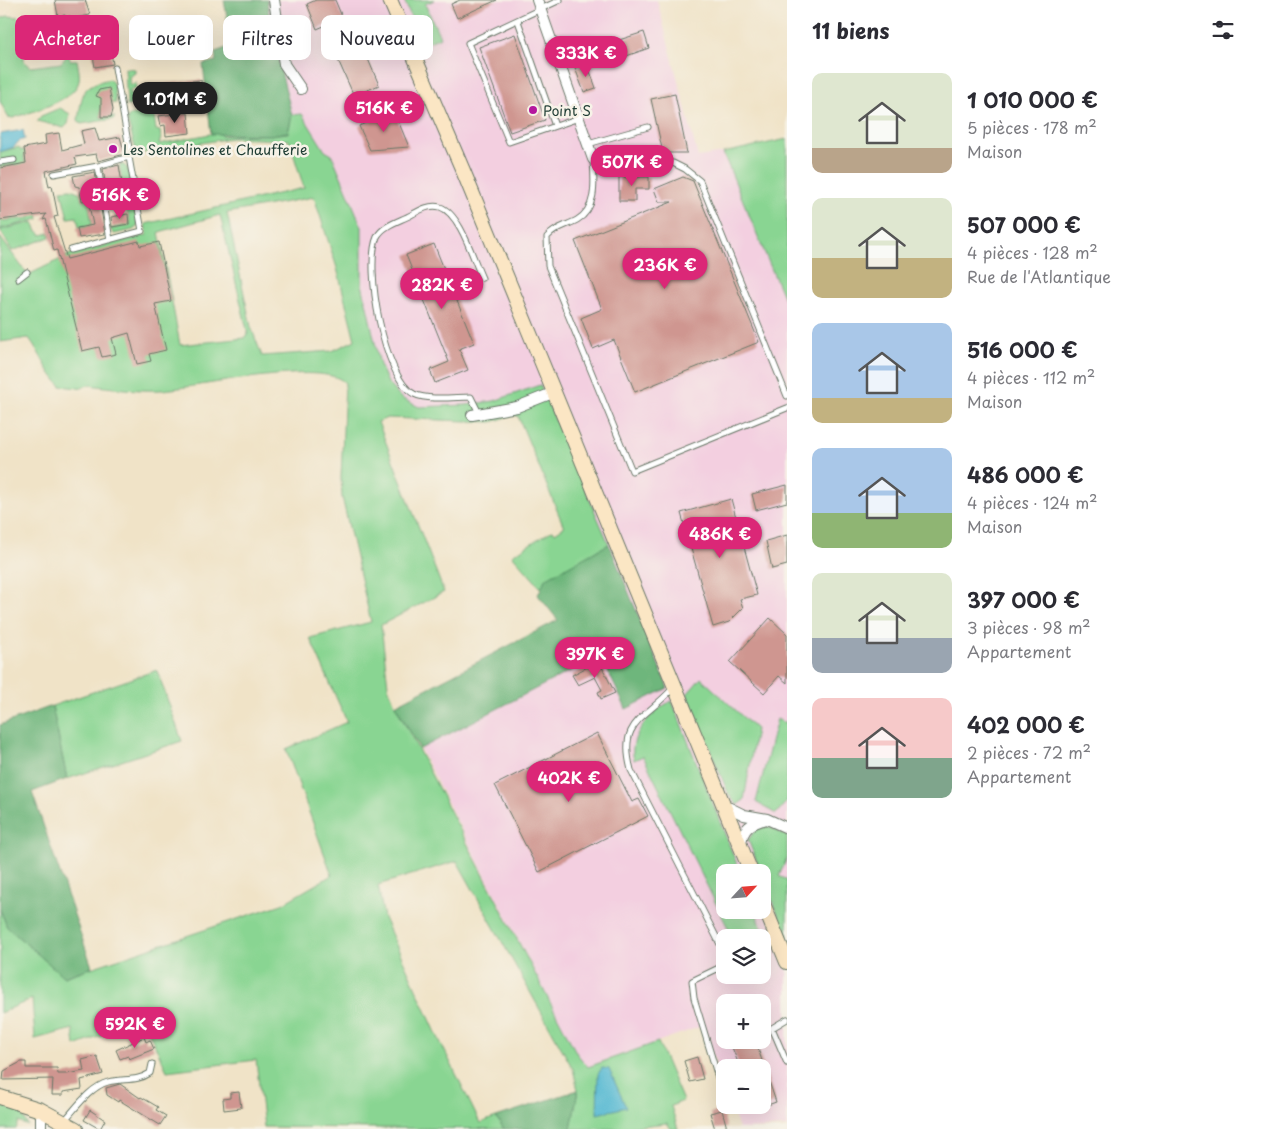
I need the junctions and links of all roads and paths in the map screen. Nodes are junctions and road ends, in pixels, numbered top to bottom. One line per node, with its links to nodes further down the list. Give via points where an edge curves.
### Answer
1 (274, 0): 7 (street, via 284,64)
2 (390, 0): 23 (main road)
3 (560, 0): 4 (lane)
4 (539, 4): 5 (lane); 8 (street)
5 (518, 21): 9 (lane); 9 (lane, via 468,43 509,142)
6 (115, 68): 12 (lane)
7 (300, 89)
8 (580, 118): 9 (lane); 11 (street)
9 (555, 126)
10 (648, 127): 11 (lane)
11 (588, 144): 13 (street)
12 (129, 157): 16 (lane); 18 (lane, via 142,231)
13 (594, 159): 24 (lane, via 673,164 700,181); 25 (lane, via 591,205 585,214 547,237 548,266 632,471)
14 (14, 160): 15 (lane)
15 (0, 162)
16 (98, 166): 17 (lane); 18 (lane)
17 (54, 174)
18 (110, 240): 19 (lane)
19 (71, 250)
20 (27, 272): 22 (lane)
21 (482, 278): 26 (lane, via 456,218 440,207 426,208 382,230 376,239 372,275 375,303 396,372 405,387 414,394 471,397)
22 (18, 279)
23 (555, 392): 26 (street, via 517,407); 27 (main road)
24 (787, 396)
25 (787, 408)
26 (476, 415)
27 (675, 686): 28 (main road); 34 (lane, via 634,725 626,751 631,770)
28 (724, 805): 29 (street, via 744,815); 31 (main road)
29 (767, 819): 30 (street); 31 (street, via 746,828)
30 (787, 828)
31 (740, 846): 32 (main road)
32 (748, 864)
33 (769, 919): 35 (main road)
34 (716, 936)
35 (778, 940): 36 (lane); 37 (main road)
36 (771, 944)
37 (787, 962)
38 (716, 969): 42 (lane, via 692,981)
39 (787, 1019): 40 (lane, via 772,1028)
40 (787, 1063)
41 (152, 1064): 45 (lane, via 150,1073 143,1078 108,1082 96,1087)
42 (716, 1071)
43 (0, 1096): 44 (main road)
44 (41, 1110): 45 (main road); 46 (street)
45 (64, 1122): 47 (main road)
46 (41, 1129)
47 (76, 1129)

